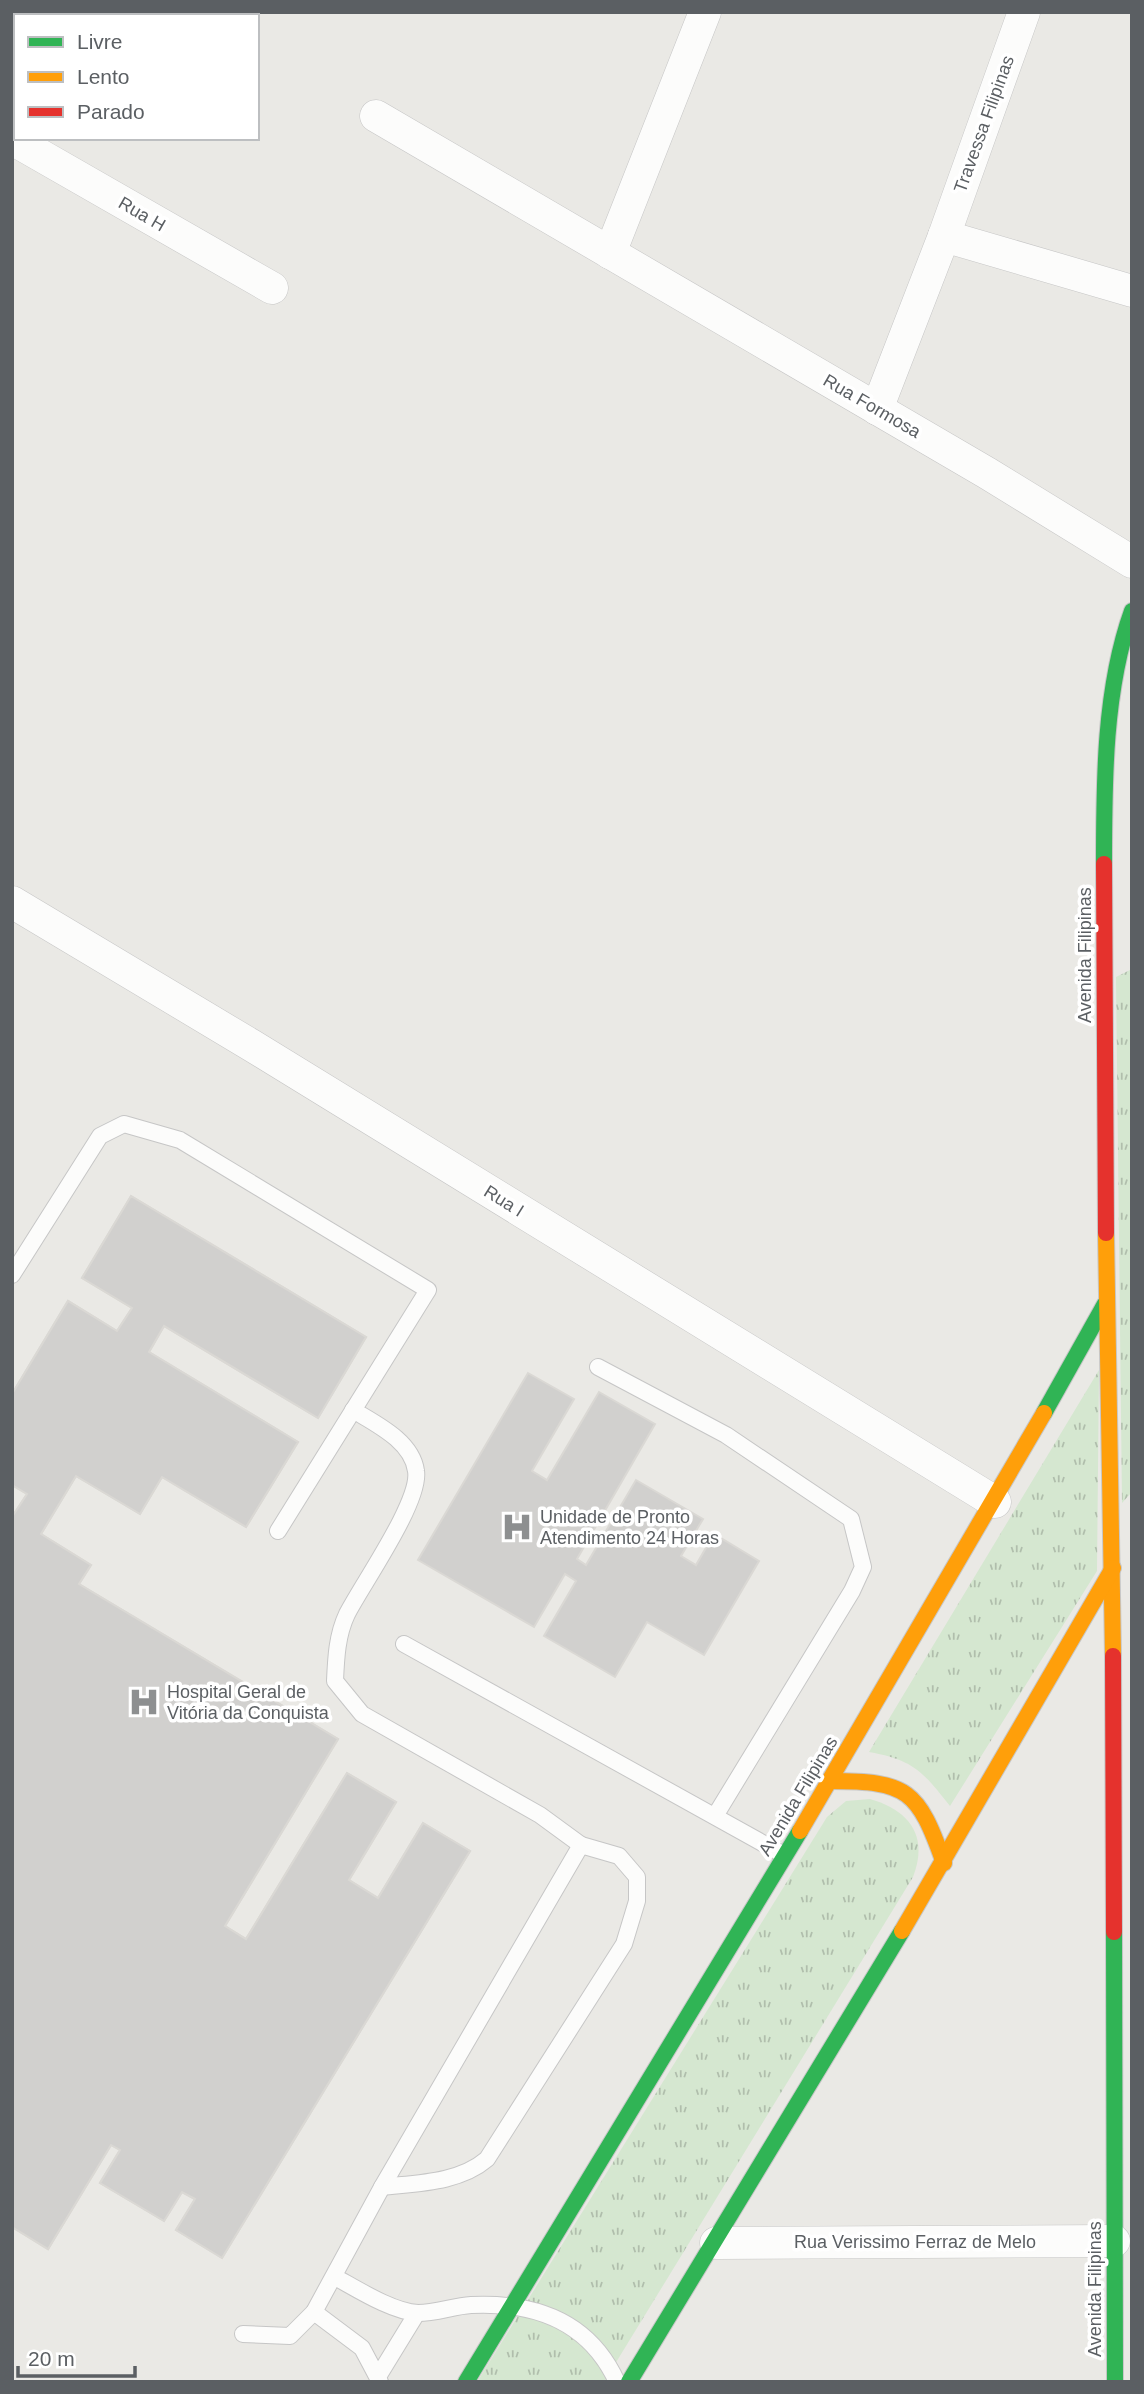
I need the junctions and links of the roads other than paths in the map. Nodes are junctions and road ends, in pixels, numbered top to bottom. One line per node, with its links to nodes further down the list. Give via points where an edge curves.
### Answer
1 (705, 12): 6 (street)
2 (1024, 12): 5 (street, Travessa Filipinas)
3 (376, 116): 6 (street, Rua Formosa)
4 (12, 139): 7 (street, Rua H)
5 (944, 236): 8 (street); 9 (street, Travessa Filipinas)
6 (610, 253): 9 (street, Rua Formosa)
7 (272, 288)
8 (1132, 291)
9 (877, 409): 10 (street, Rua Formosa)
10 (1132, 562)
11 (1132, 611): 12 (main road, Avenida Filipinas, via 1119,644 1108,737)
12 (1104, 843): 13 (main road); 16 (main road, Avenida Filipinas)
13 (1124, 860)
14 (12, 902): 21 (street, Rua I)
15 (1119, 957): 16 (main road)
16 (1104, 978): 18 (main road, Avenida Filipinas)
17 (12, 1275): 20 (lane, via 100,1136 124,1124 180,1140 428,1290)
18 (1106, 1302): 21 (main road, Avenida Filipinas); 24 (main road, Avenida Filipinas)
19 (598, 1367): 27 (lane, via 726,1435 851,1520 863,1567 852,1591)
20 (353, 1410): 22 (lane); 29 (lane, via 397,1436 416,1470 414,1495 346,1616 337,1648 335,1681 362,1714 540,1815)
21 (995, 1503): 26 (main road, Avenida Filipinas)
22 (278, 1531)
23 (1126, 1543): 24 (main road, Avenida Filipinas)
24 (1113, 1567): 28 (main road, Avenida Filipinas); 31 (main road, Avenida Filipinas)
25 (404, 1644): 27 (lane)
26 (830, 1781): 30 (main road, Avenida Filipinas); 31 (main road, via 874,1781 909,1792 928,1816)
27 (715, 1816): 30 (lane)
28 (1123, 1841): 33 (main road, Avenida Filipinas)
29 (581, 1845): 32 (lane); 32 (lane, via 619,1856 637,1877 635,1910 624,1944 487,2159 474,2171 442,2180)
30 (785, 1856): 36 (main road, Avenida Filipinas)
31 (944, 1863): 34 (main road, Avenida Filipinas)
32 (382, 2187): 35 (lane)
33 (1114, 2241): 34 (street, Rua Verissimo Ferraz de Melo); 44 (main road, Avenida Filipinas)
34 (716, 2243): 43 (main road, Avenida Filipinas)
35 (335, 2277): 37 (lane); 38 (lane)
36 (512, 2304): 38 (lane); 41 (main road, Avenida Filipinas); 42 (lane, via 551,2316 586,2336 607,2360)
37 (314, 2312): 39 (lane, via 290,2336); 40 (lane, via 362,2348)
38 (417, 2313): 40 (lane)
39 (243, 2334)
40 (380, 2379)
41 (466, 2382)
42 (617, 2382)
43 (629, 2382)
44 (1115, 2382)

